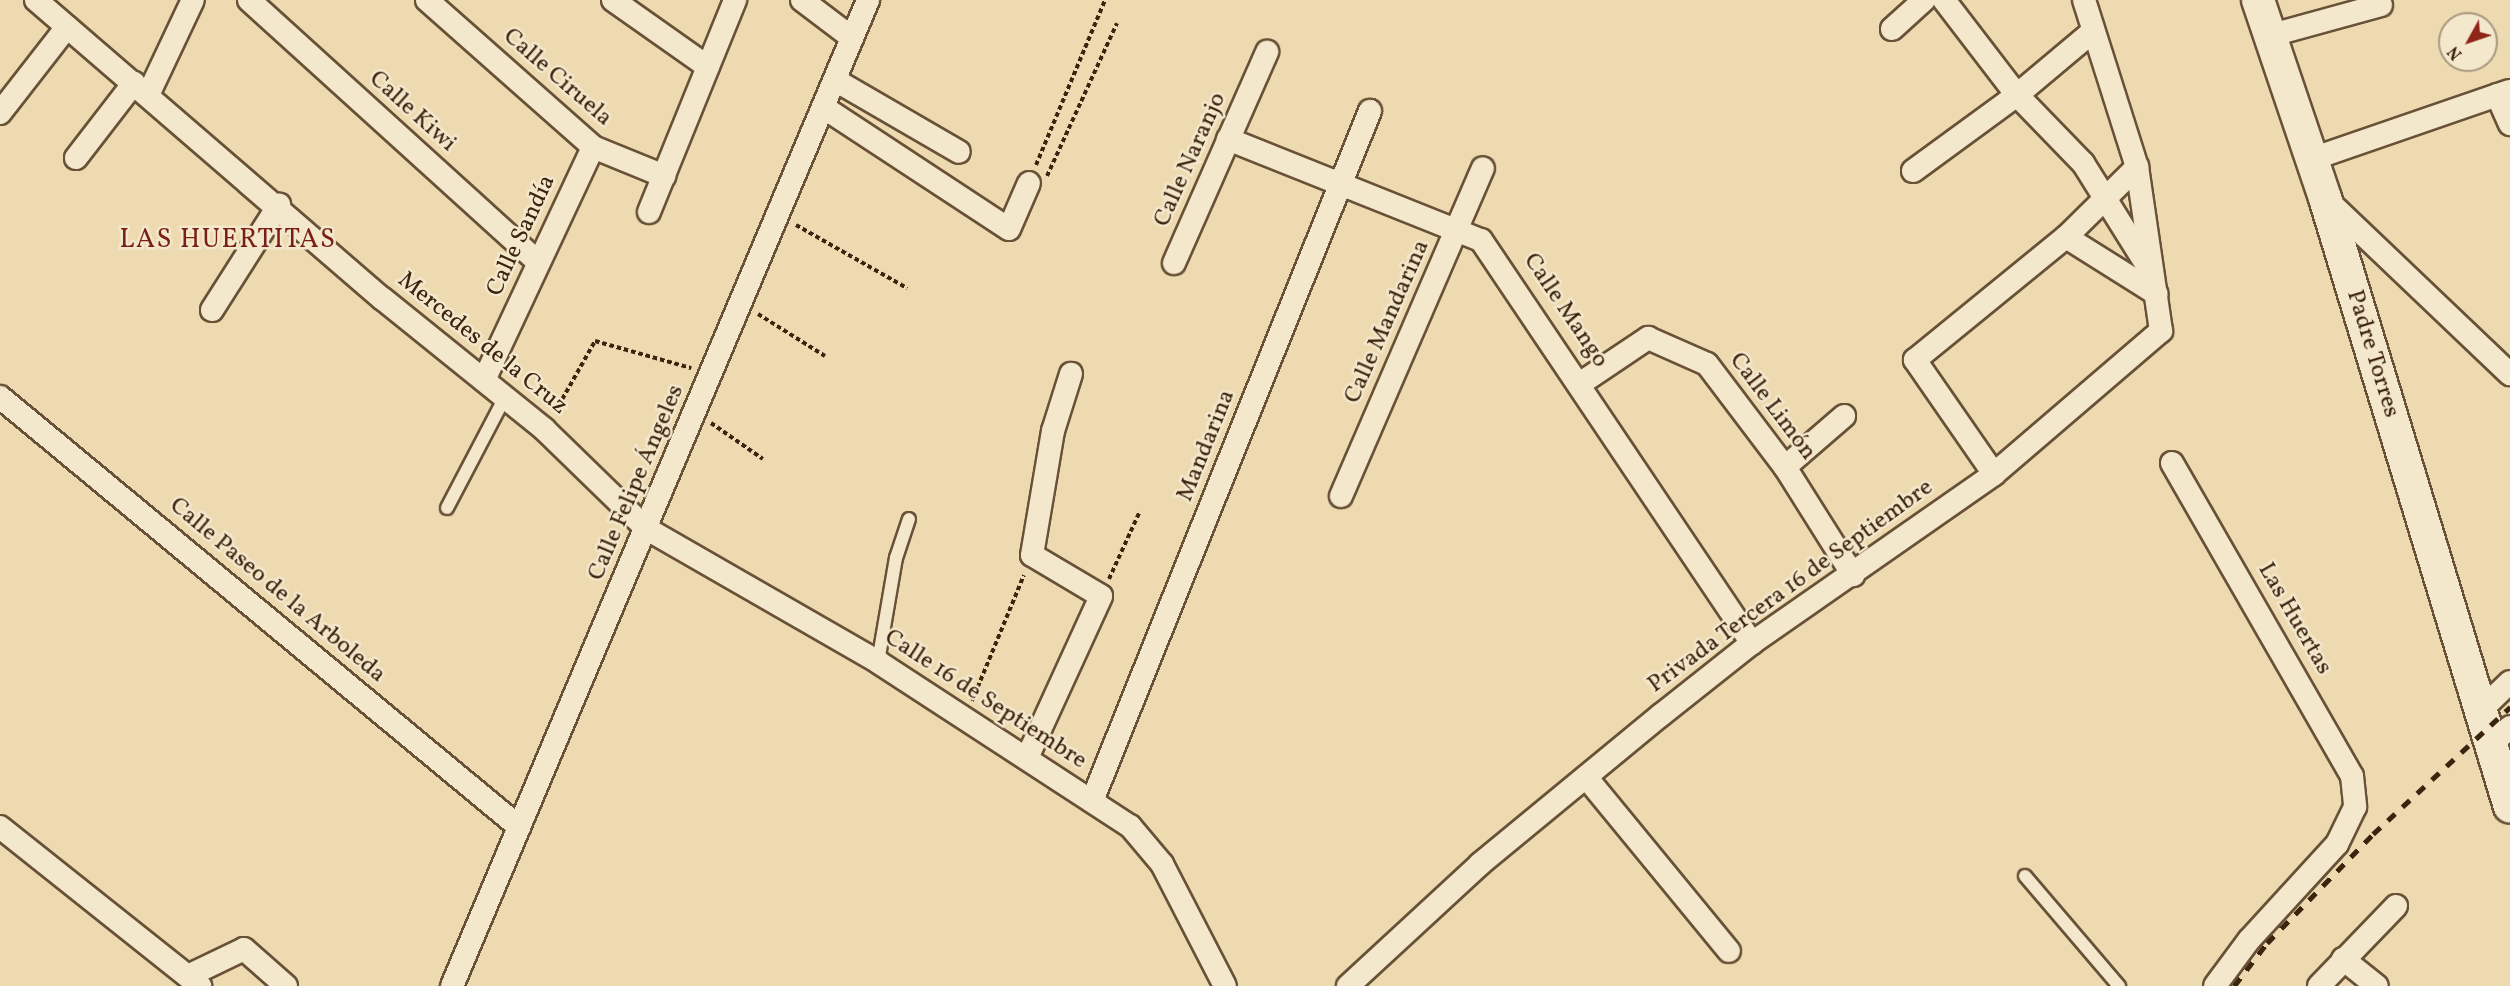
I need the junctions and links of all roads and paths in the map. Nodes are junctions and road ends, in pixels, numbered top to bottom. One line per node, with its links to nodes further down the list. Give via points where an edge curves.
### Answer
1 (36, 0): 16 (street, Mercedes de la Cruz)
2 (193, 0): 24 (street)
3 (249, 0): 50 (street, Calle Kiwi)
4 (427, 0): 32 (street, Calle Ciruela)
5 (613, 0): 22 (street)
6 (735, 0): 22 (street)
7 (802, 0): 20 (street)
8 (868, 0): 20 (street, Calle Felipe Ángeles)
9 (1105, 0): 40 (path)
10 (1923, 0): 17 (street)
11 (1944, 0): 26 (street)
12 (2084, 0): 18 (street)
13 (2258, 0): 19 (street, Padre Torres)
14 (2381, 5): 19 (street)
15 (1118, 23): 40 (path, via 1043,186)
16 (68, 27): 24 (street, Mercedes de la Cruz); 29 (street)
17 (1892, 29)
18 (2092, 32): 26 (street); 36 (street)
19 (2272, 35): 35 (street, Padre Torres)
20 (852, 38): 23 (street, Calle Felipe Ángeles)
21 (1267, 52): 31 (street, Calle Naranjo)
22 (708, 67): 39 (street)
23 (835, 80): 27 (street, Calle Felipe Ángeles); 33 (street)
24 (141, 89): 34 (street); 44 (street, Mercedes de la Cruz)
25 (2503, 93): 30 (street); 35 (street)
26 (2017, 95): 38 (street); 42 (street, via 2083,164)
27 (823, 107): 40 (street, via 1009,229); 46 (street, Calle Felipe Ángeles)
28 (1370, 111): 41 (street, Mandarina)
29 (0, 113)
30 (2510, 124)
31 (1228, 139): 41 (street, Calle Mango); 49 (street, Calle Naranjo)
32 (592, 147): 39 (street, Calle Ciruela); 50 (street, Calle Sandía)
33 (959, 152)
34 (76, 158)
35 (2312, 159): 43 (street, Padre Torres)
36 (2138, 167): 42 (street); 51 (street)
37 (1483, 168): 47 (street, Calle Mandarina)
38 (1913, 171)
39 (664, 176): 45 (street)
40 (1029, 183)
41 (1343, 183): 47 (street, Calle Mango); 87 (street, Mandarina)
42 (2106, 196): 48 (street); 51 (street)
43 (2325, 198): 59 (street); 82 (street, Padre Torres, via 2466,670)
44 (279, 205): 55 (street); 60 (street, Mercedes de la Cruz, via 383,299)
45 (649, 212)
46 (779, 216): 52 (path); 54 (street, Calle Felipe Ángeles)
47 (1458, 230): 61 (street, Calle Mango, via 1481,240 1500,262); 71 (street, Calle Mandarina)
48 (2066, 237): 53 (street); 70 (street, via 1915,360)
49 (1174, 262)
50 (539, 264): 60 (street, Calle Sandía)
51 (2150, 271): 53 (street)
52 (907, 288)
53 (2157, 294): 70 (street, Privada Tercera 16 de Septiembre, via 2161,331)
54 (742, 304): 56 (path); 64 (street, Calle Felipe Ángeles)
55 (212, 310)
56 (825, 356)
57 (692, 368): 66 (path, via 595,340)
58 (1071, 374): 76 (street, via 1053,431)
59 (2510, 374)
60 (484, 380): 63 (street, Mercedes de la Cruz)
61 (1581, 383): 69 (street, Calle Limón, via 1648,338 1683,350 1707,363); 79 (street, Calle Mango)
62 (0, 397): 90 (street, Calle Paseo de la Arboleda)
63 (505, 397): 66 (street, Mercedes de la Cruz); 72 (lane)
64 (696, 412): 67 (path); 75 (street, Calle Felipe Ángeles)
65 (1844, 416): 69 (street)
66 (544, 429): 75 (street, Mercedes de la Cruz)
67 (764, 459)
68 (2172, 463): 101 (street, Las Huertas, via 2352,776 2355,807 2337,844 2249,940)
69 (1785, 467): 77 (street, Calle Limón)
70 (1994, 474): 77 (street, Privada Tercera 16 de Septiembre)
71 (1341, 496)
72 (447, 508)
73 (1140, 511): 78 (path)
74 (909, 519): 80 (lane, via 896,558)
75 (647, 529): 80 (street, Calle 16 de Septiembre); 90 (street, Calle Felipe Ángeles)
76 (1032, 555): 78 (street); 83 (path)
77 (1853, 576): 79 (street, Privada Tercera 16 de Septiembre)
78 (1101, 596): 85 (street)
79 (1752, 643): 86 (street, Privada Tercera 16 de Septiembre)
80 (878, 662): 83 (street, Calle 16 de Septiembre)
81 (2510, 682): 82 (street)
82 (2482, 710): 84 (street, Padre Torres)
83 (964, 718): 85 (street, Calle 16 de Septiembre)
84 (2502, 735): 88 (street, Padre Torres)
85 (1026, 758): 87 (street, Calle 16 de Septiembre)
86 (1586, 777): 93 (street); 99 (street, Privada Tercera 16 de Septiembre, via 1480,864)
87 (1092, 801): 98 (street, Calle 16 de Septiembre, via 1130,826 1162,864)
88 (2510, 807)
89 (0, 827): 95 (street)
90 (519, 827): 97 (street, Calle Felipe Ángeles)
91 (2025, 876): 100 (lane)
92 (2396, 906): 94 (street)
93 (1729, 951)
94 (2343, 959): 102 (street); 103 (street)
95 (194, 981): 96 (street, via 244,949)
96 (286, 986)
97 (452, 986)
98 (1225, 986)
99 (1348, 986)
100 (2119, 986)
101 (2215, 986)
102 (2319, 986)
103 (2378, 986)

